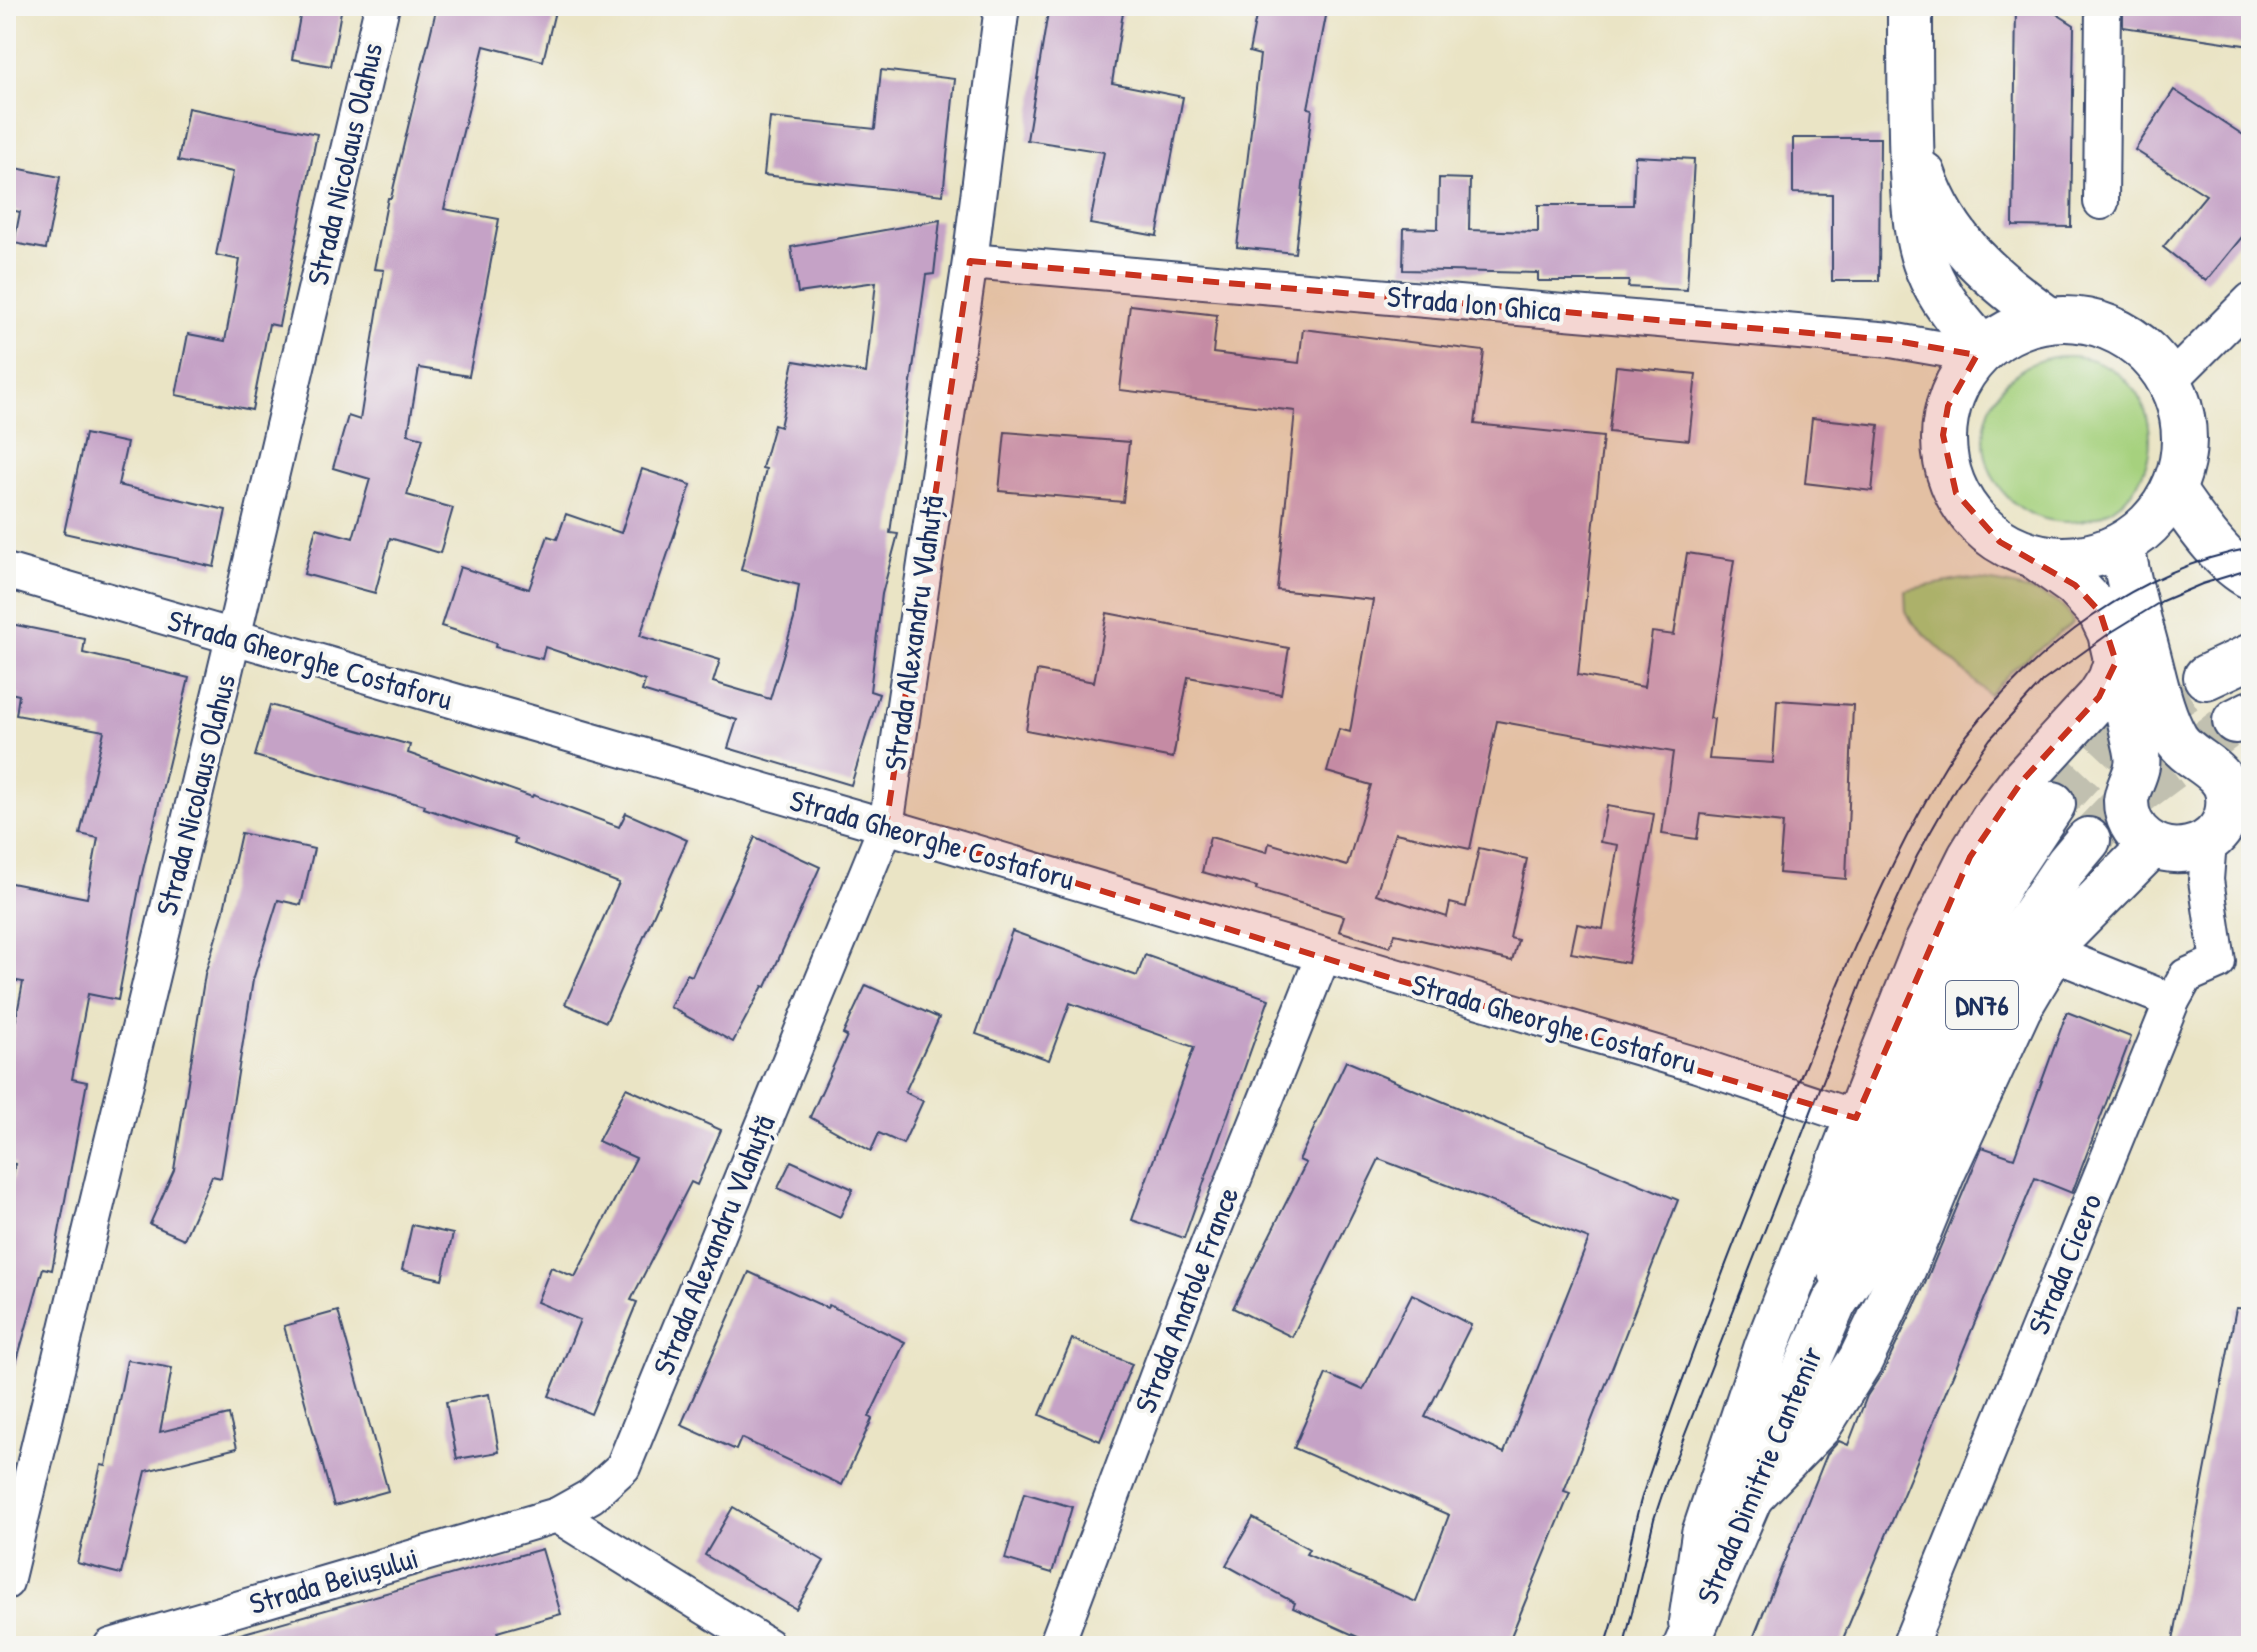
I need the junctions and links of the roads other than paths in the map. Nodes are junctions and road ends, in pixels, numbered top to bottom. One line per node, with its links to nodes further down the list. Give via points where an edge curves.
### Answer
1 (382, 6): 17 (street, Strada Nicolaus Olahus)
2 (1002, 6): 7 (street, Strada Alexandru Vlahuță)
3 (1910, 6): 5 (main road)
4 (2103, 6): 6 (street)
5 (1911, 138): 9 (main road, via 1945,223 1996,281); 10 (main road, via 1914,206 1926,266 1944,304)
6 (2101, 202)
7 (970, 261): 10 (street, Strada Ion Ghica, via 1891,340); 22 (street, Strada Alexandru Vlahuță)
8 (2251, 300): 11 (street)
9 (2048, 319): 10 (main road, via 1999,334); 11 (main road, via 2089,321 2128,337 2154,358)
10 (1979, 352): 14 (main road, via 1948,406 1943,435 1946,465 1972,518 2000,542)
11 (2170, 381): 12 (main road, via 2185,436)
12 (2174, 492): 13 (main road, via 2148,526); 16 (main road, via 2212,542)
13 (2122, 545): 14 (main road, via 2067,558); 23 (main road, via 2168,723 2178,742 2226,786)
14 (2034, 556): 19 (main road, via 2075,585 2100,612)
15 (6, 571): 17 (street, Strada Gheorghe Costaforu)
16 (2251, 577)
17 (233, 638): 22 (street, Strada Gheorghe Costaforu); 32 (street, Strada Nicolaus Olahus)
18 (2251, 656): 20 (main road)
19 (2116, 662): 23 (main road, via 2136,748 2127,813 2140,836); 28 (main road, via 2099,697 2022,781 1970,857 1926,945)
20 (2206, 677)
21 (2053, 804): 29 (main road, Strada Dimitrie Cantemir, via 1972,933 1928,1027 1866,1178)
22 (886, 826): 26 (street, Strada Gheorghe Costaforu); 31 (street, Strada Alexandru Vlahuță, via 623,1467 591,1496)
23 (2202, 828): 25 (main road, via 2099,896); 27 (street, Strada Cicero, via 2190,878 2211,921 2218,962 2186,976)
24 (2088, 840): 29 (main road, Strada Dimitrie Cantemir / DN76, via 2047,894 1999,973 1967,1034 1891,1214)
25 (2052, 953): 27 (street); 30 (main road, via 2019,1008 1861,1359 1819,1426)
26 (1323, 956): 28 (street, Strada Gheorghe Costaforu, via 1697,1065); 36 (street, Strada Anatole France)
27 (2172, 1001): 37 (street, Strada Cicero)
28 (1856, 1118): 33 (main road, via 1767,1346 1715,1498)
29 (1834, 1303): 30 (main road, Strada Dimitrie Cantemir)
30 (1746, 1501): 33 (main road, Strada Dimitrie Cantemir)
31 (557, 1515): 34 (street, Strada Beiușului); 35 (street)
32 (6, 1582)
33 (1687, 1642)
34 (111, 1646)
35 (768, 1646)
36 (1056, 1646)
37 (1909, 1646)

